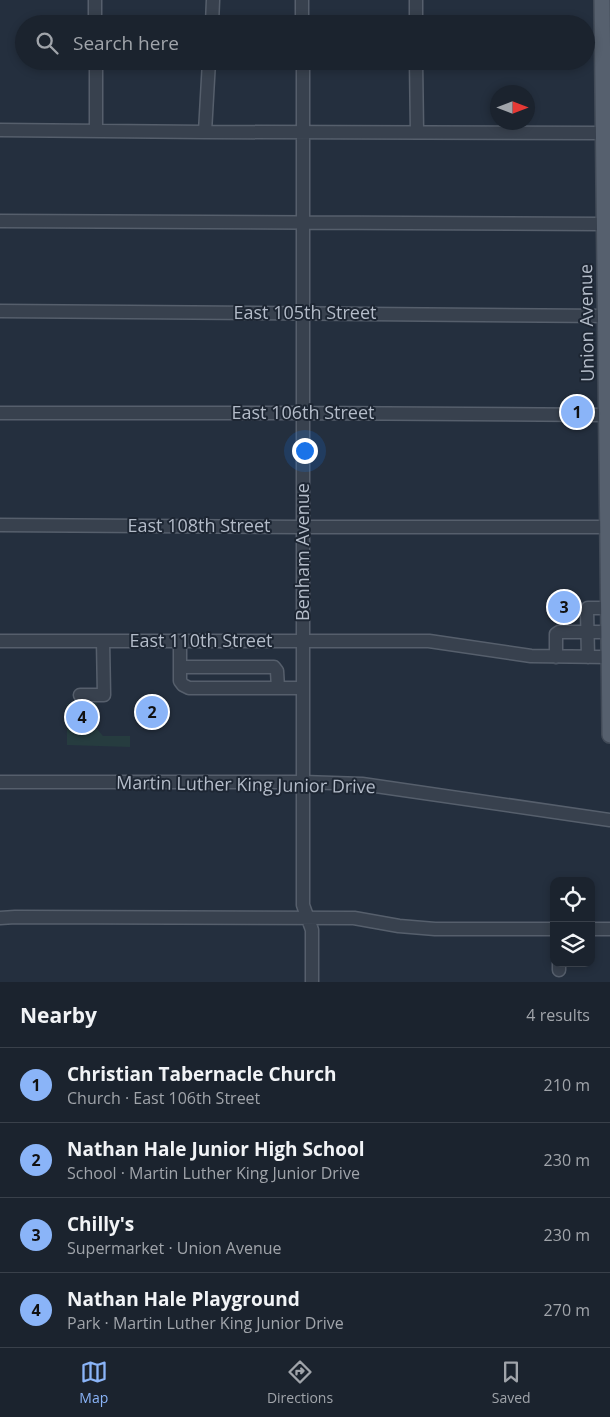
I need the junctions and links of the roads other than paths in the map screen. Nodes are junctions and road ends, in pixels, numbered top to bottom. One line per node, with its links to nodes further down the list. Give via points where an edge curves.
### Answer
1 (95, 0): 6 (street)
2 (213, 0): 7 (street)
3 (302, 0): 8 (street)
4 (416, 0): 9 (street)
5 (602, 0): 10 (main road, Union Avenue)
6 (95, 15)
7 (212, 15)
8 (302, 15)
9 (416, 15)
10 (606, 62): 15 (main road, Union Avenue)
11 (96, 70): 17 (street)
12 (208, 70): 18 (street)
13 (303, 70): 19 (street, Benham Avenue)
14 (416, 70): 20 (street)
15 (606, 90): 21 (main road, Union Avenue)
16 (0, 130): 17 (street)
17 (96, 131): 18 (street)
18 (205, 132): 19 (street)
19 (304, 132): 20 (street); 24 (street, Benham Avenue)
20 (417, 132): 21 (street)
21 (604, 133): 22 (main road, Union Avenue)
22 (607, 206): 25 (main road, Union Avenue)
23 (0, 222): 24 (street)
24 (303, 223): 25 (street); 27 (street, Benham Avenue)
25 (604, 224): 28 (main road, Union Avenue)
26 (0, 311): 27 (street, East 105th Street)
27 (303, 313): 28 (street, East 105th Street); 30 (street, Benham Avenue)
28 (608, 316): 29 (main road, Union Avenue)
29 (608, 381): 32 (main road, Union Avenue)
30 (303, 412): 31 (street, East 106th Street); 32 (street, East 106th Street); 35 (street, Benham Avenue)
31 (0, 413)
32 (606, 415): 33 (main road, Union Avenue)
33 (608, 520): 35 (street, East 108th Street); 36 (main road, Union Avenue)
34 (0, 524): 35 (street, East 108th Street)
35 (303, 527): 42 (street, Benham Avenue)
36 (608, 608): 37 (street, via 588,608); 38 (main road, Union Avenue)
37 (588, 632): 38 (street); 43 (street, via 556,634); 44 (street)
38 (609, 632): 45 (main road, Union Avenue)
39 (0, 641): 40 (street, East 110th Street)
40 (103, 641): 41 (street, East 110th Street); 49 (street, via 104,695)
41 (180, 641): 42 (street, East 110th Street); 46 (street)
42 (303, 641): 43 (street, East 110th Street, via 429,641 514,654); 48 (street, Benham Avenue)
43 (556, 656): 44 (street, East 110th Street)
44 (588, 657): 45 (street, East 110th Street)
45 (609, 657): 50 (main road, Union Avenue)
46 (180, 667): 47 (street, via 180,681 189,688); 47 (street, via 274,667 278,671)
47 (278, 688): 48 (street)
48 (303, 688): 52 (street, Benham Avenue)
49 (80, 695)
50 (610, 735)
51 (0, 782): 52 (street, Martin Luther King Junior Drive)
52 (303, 782): 53 (street, Martin Luther King Junior Drive, via 362,784); 55 (street, Benham Avenue, via 303,905)
53 (610, 820)
54 (0, 918): 55 (street)
55 (307, 918): 56 (street, via 354,918 435,929); 59 (street, Benham Avenue, via 312,930)
56 (550, 929)
57 (595, 929): 58 (street)
58 (610, 929)
59 (312, 982)

